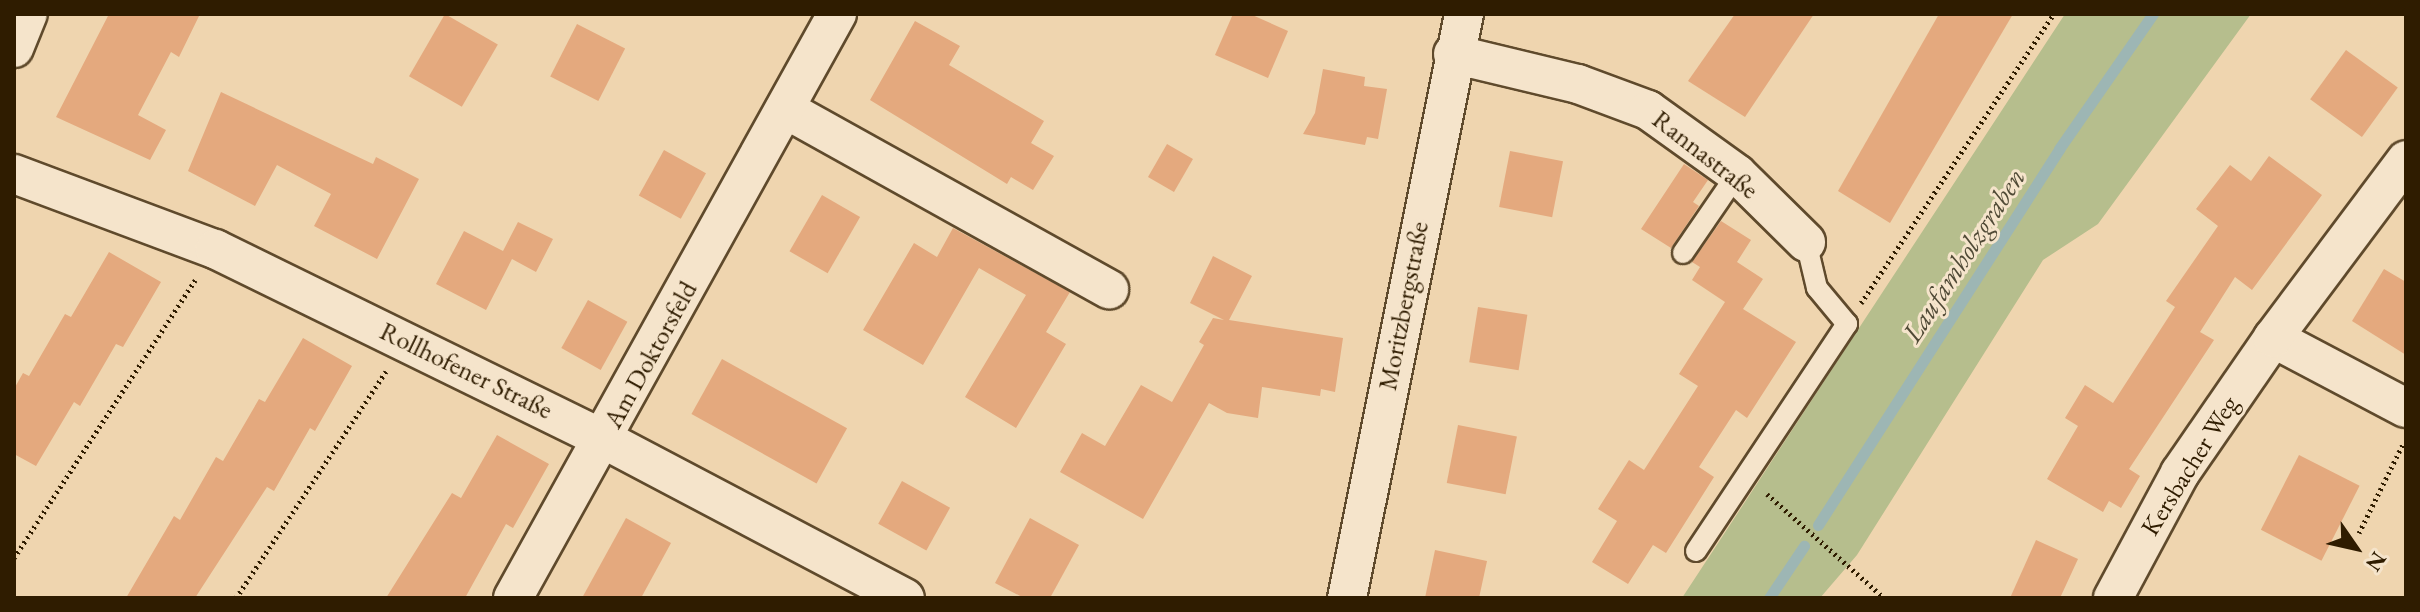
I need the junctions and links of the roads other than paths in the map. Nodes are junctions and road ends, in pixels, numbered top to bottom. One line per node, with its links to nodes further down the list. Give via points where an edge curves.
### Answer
1 (28, 14): 4 (street)
2 (837, 14): 6 (street, Am Doktorsfeld)
3 (1464, 14): 5 (street, Moritzbergstraße)
4 (14, 48)
5 (1453, 54): 9 (street, Rannastraße, via 1578,84 1648,110); 19 (street, Moritzbergstraße)
6 (785, 109): 12 (street); 15 (street, Am Doktorsfeld)
7 (2406, 160): 13 (street, Kersbacher Weg)
8 (14, 174): 15 (street, Rollhofener Straße, via 215,249)
9 (1737, 174): 10 (street, Rannastraße); 11 (lane)
10 (1806, 242): 16 (lane, via 1817,288 1847,324)
11 (1683, 253)
12 (1109, 289)
13 (2273, 338): 14 (street); 20 (street, Kersbacher Weg, via 2180,473)
14 (2406, 408)
15 (605, 440): 17 (street, Am Doktorsfeld); 18 (street, Rollhofener Straße)
16 (1696, 551)
17 (513, 598)
18 (905, 598)
19 (1347, 598)
20 (2113, 598)

